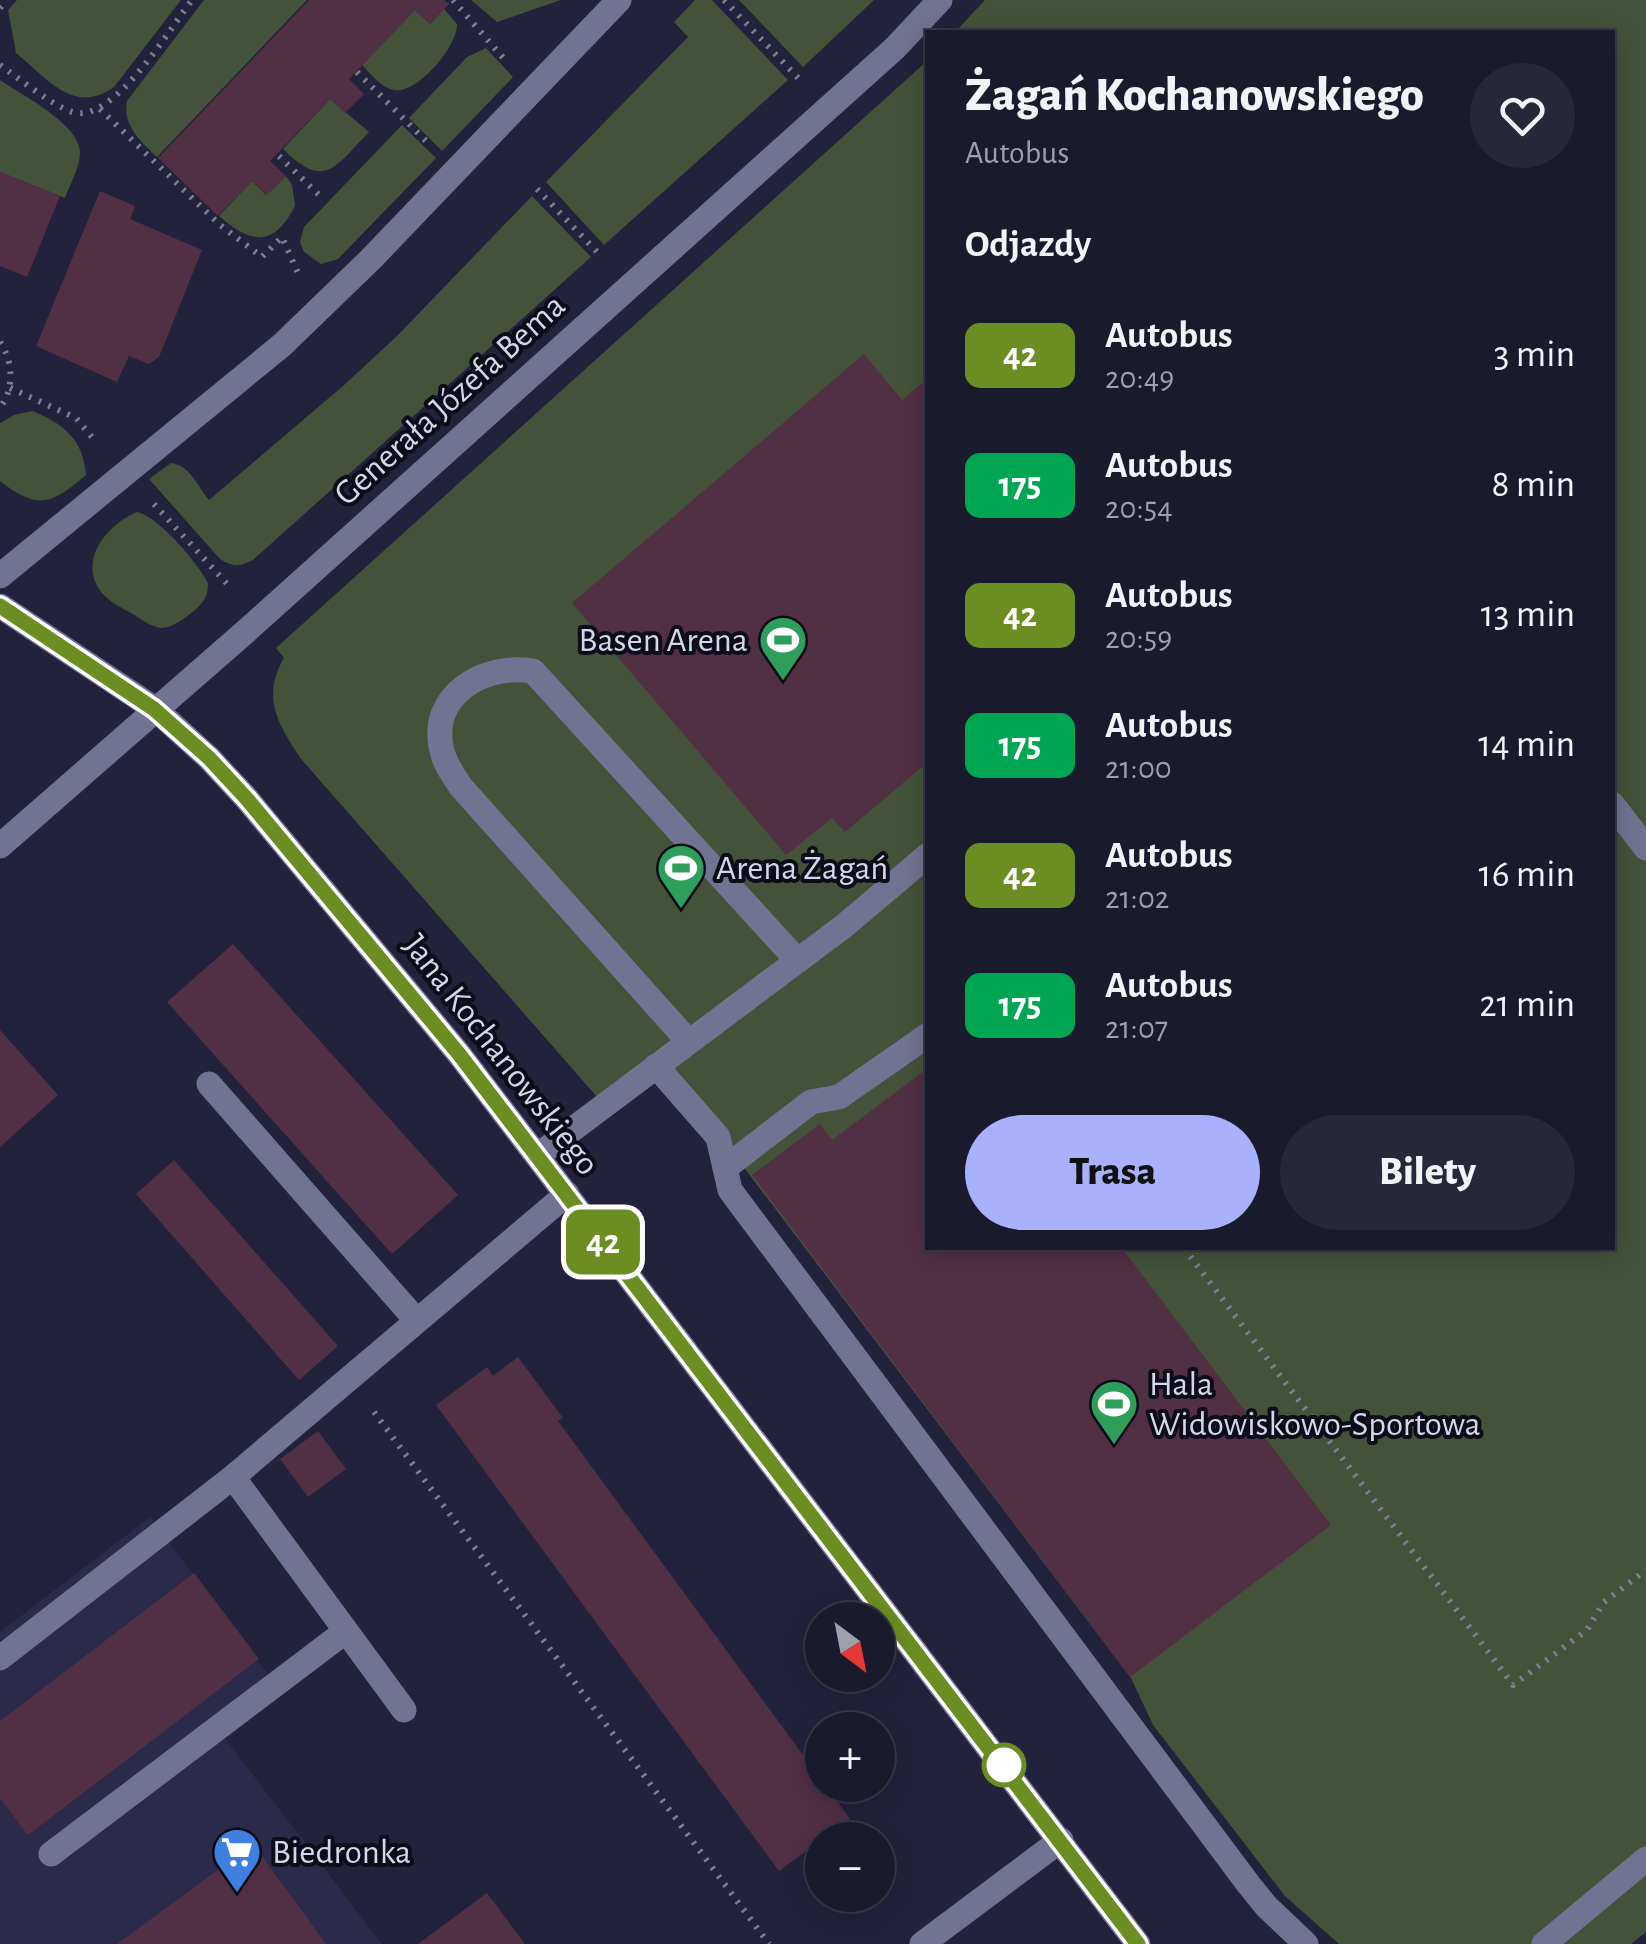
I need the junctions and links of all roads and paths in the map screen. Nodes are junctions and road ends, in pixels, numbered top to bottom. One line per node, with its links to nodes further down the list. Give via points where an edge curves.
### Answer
1 (6, 0): 7 (path)
2 (192, 0): 12 (path, via 132,80)
3 (454, 0): 11 (path)
4 (618, 0): 11 (street)
5 (724, 0): 10 (path)
6 (940, 0): 27 (street, Generała Józefa Bema, via 895,48)
7 (0, 8)
8 (0, 66): 12 (path, via 70,112)
9 (357, 72): 14 (path)
10 (800, 81)
11 (534, 88): 14 (street)
12 (100, 108): 18 (path, via 262,257 282,237)
13 (278, 156): 16 (path)
14 (456, 170): 24 (street, via 282,345)
15 (537, 189): 17 (path)
16 (320, 196)
17 (604, 260)
18 (300, 279)
19 (0, 342): 20 (path)
20 (10, 388): 21 (path); 22 (path, via 76,418)
21 (0, 407)
22 (101, 447)
23 (142, 491): 25 (path)
24 (0, 576)
25 (231, 588)
26 (0, 606): 27 (street, Jana Kochanowskiego)
27 (154, 709): 29 (street, Generała Józefa Bema); 37 (street, Jana Kochanowskiego, via 247,799)
28 (1615, 808): 30 (street)
29 (0, 846)
30 (1646, 848)
31 (925, 858): 32 (street)
32 (798, 960): 34 (street); 34 (street, via 533,671 512,668 467,682 442,722 449,768)
33 (925, 1036): 38 (street, via 840,1097 812,1102)
34 (689, 1042): 35 (street)
35 (656, 1066): 37 (street); 38 (street, via 718,1136)
36 (209, 1084): 41 (street)
37 (538, 1156): 39 (street, Jana Kochanowskiego)
38 (726, 1168): 54 (street, via 730,1190 1249,1886)
39 (567, 1194): 41 (street); 48 (street, Jana Kochanowskiego)
40 (1186, 1250): 44 (path, via 1514,1685 1587,1630 1603,1603)
41 (418, 1321): 43 (street)
42 (364, 1398): 51 (path)
43 (233, 1477): 45 (street); 46 (street)
44 (1646, 1570)
45 (346, 1630): 47 (street); 49 (street)
46 (0, 1658)
47 (404, 1710)
48 (1061, 1840): 52 (street); 53 (street, Jana Kochanowskiego)
49 (50, 1854)
50 (1646, 1859): 55 (street)
51 (769, 1944)
52 (922, 1944)
53 (1138, 1944)
54 (1306, 1944)
55 (1544, 1944)

